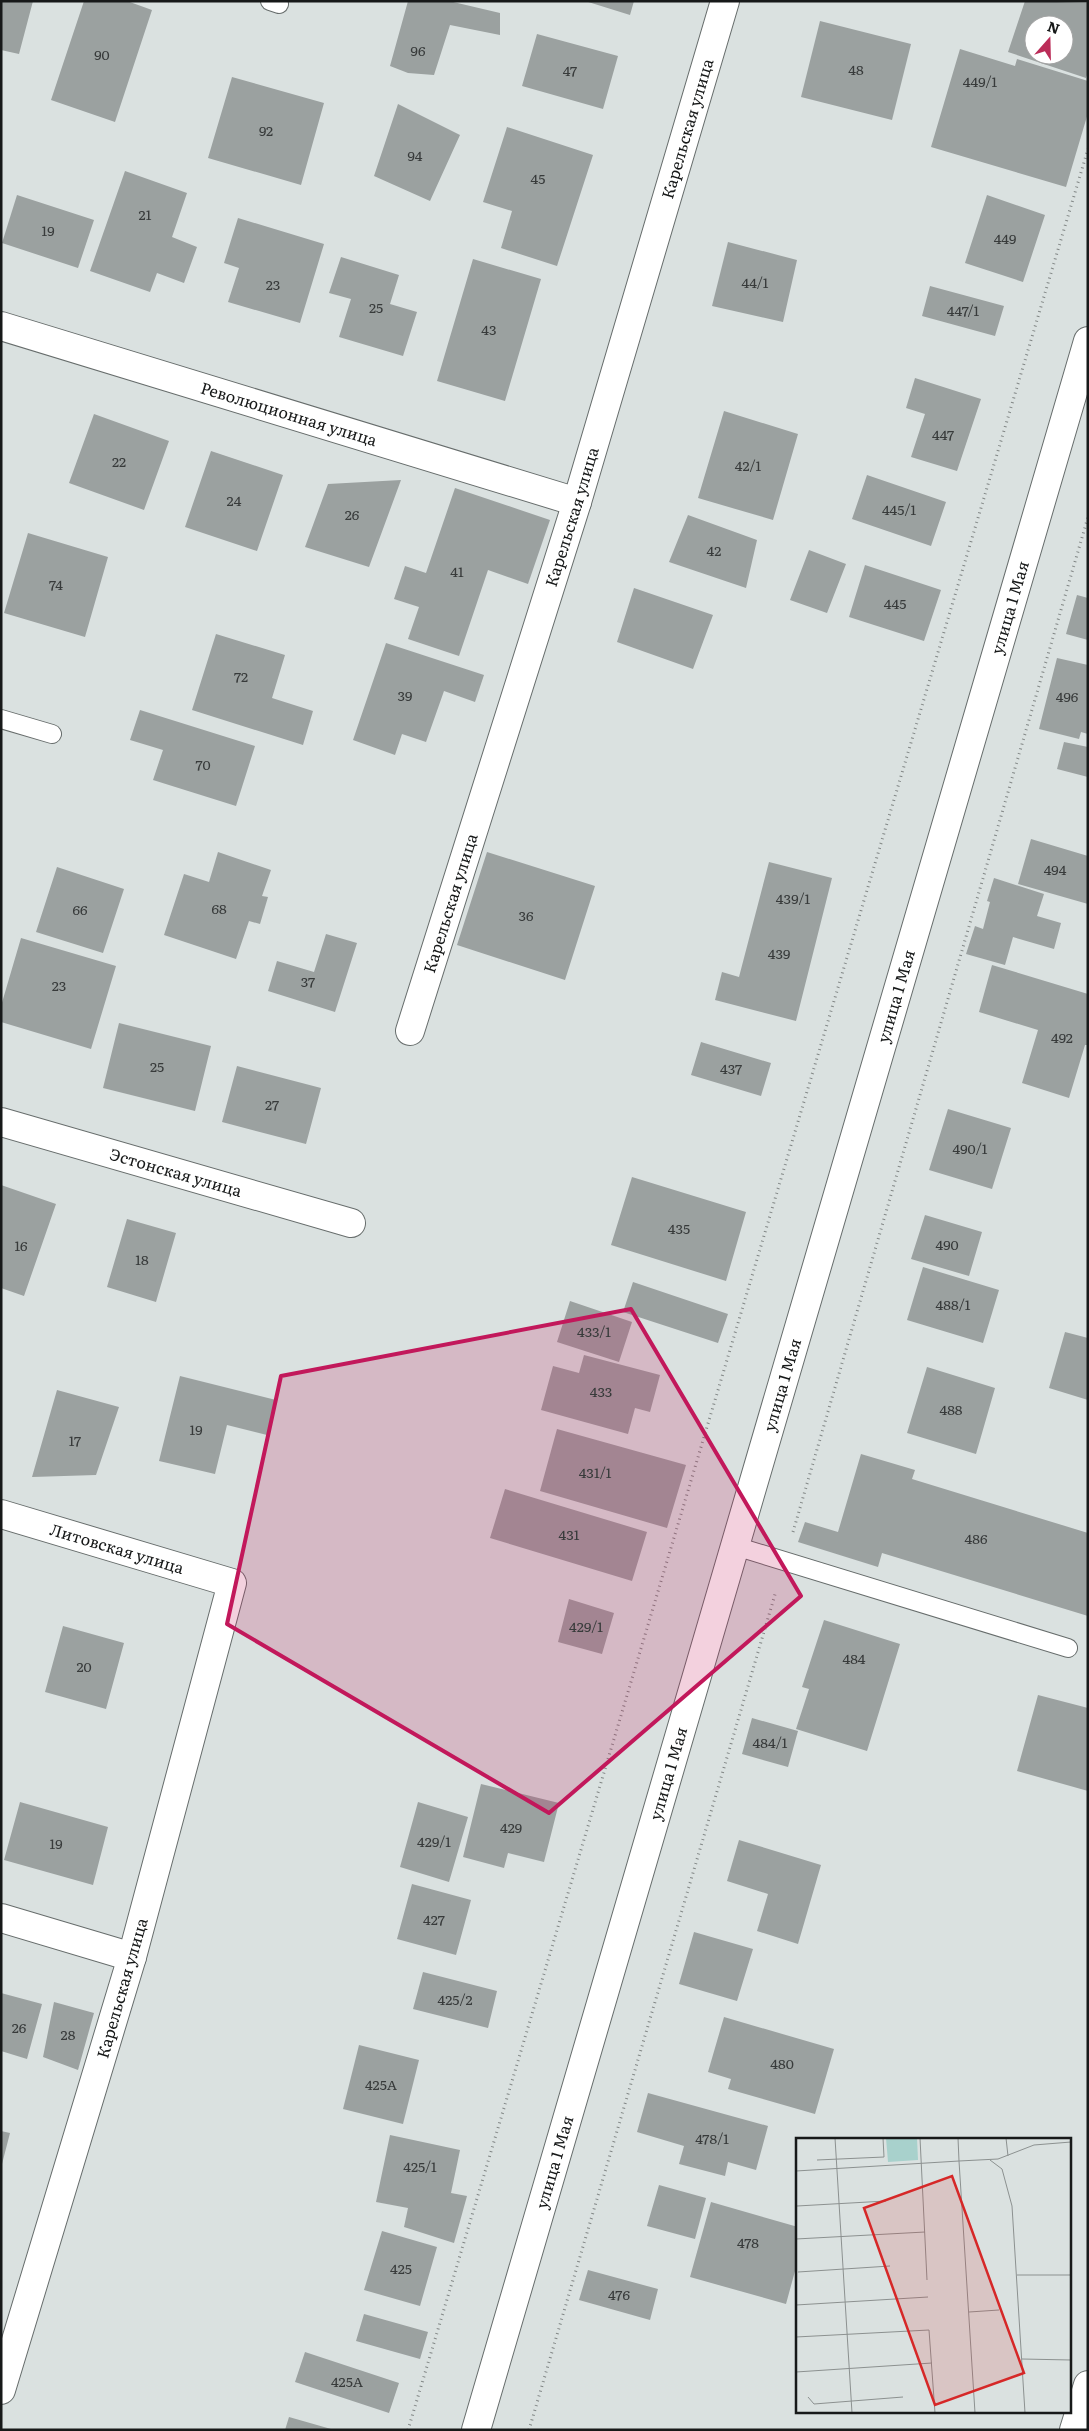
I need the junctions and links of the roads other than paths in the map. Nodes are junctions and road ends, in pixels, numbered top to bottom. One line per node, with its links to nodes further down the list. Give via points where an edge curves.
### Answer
1 (725, 1): 4 (street, Карельская улица)
2 (1, 326): 4 (street, Революционная улица)
3 (1088, 341): 11 (street, улица 1 Мая)
4 (577, 502): 7 (street, Карельская улица)
5 (1, 719): 6 (lane)
6 (52, 734)
7 (410, 1031)
8 (1, 1122): 9 (street, Эстонская улица)
9 (351, 1223)
10 (1, 1514): 12 (street, Литовская улица)
11 (735, 1546): 13 (lane); 18 (street, улица 1 Мая)
12 (232, 1583): 15 (street, Карельская улица)
13 (1068, 1648)
14 (1, 1918): 15 (street)
15 (132, 1957): 17 (street, Карельская улица)
16 (1088, 2385): 19 (street)
17 (1, 2390)
18 (476, 2430)
19 (1074, 2430)

